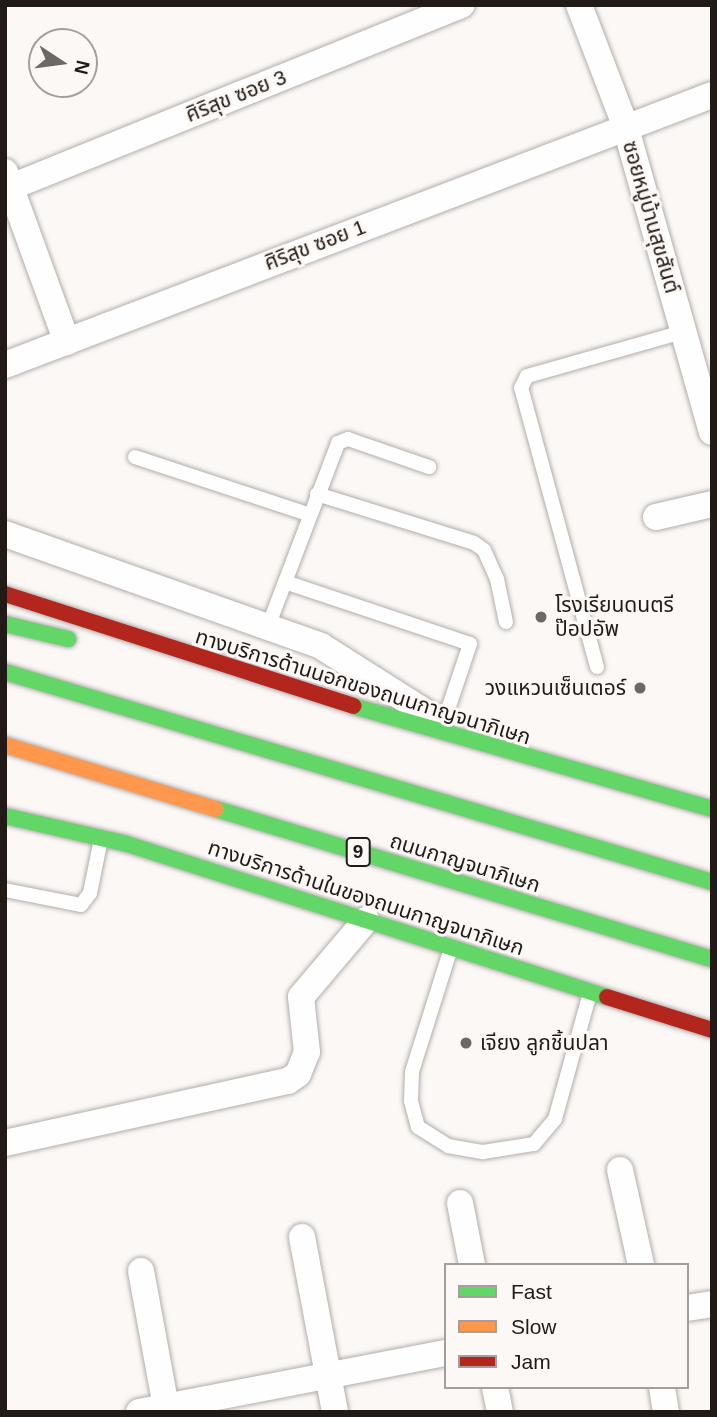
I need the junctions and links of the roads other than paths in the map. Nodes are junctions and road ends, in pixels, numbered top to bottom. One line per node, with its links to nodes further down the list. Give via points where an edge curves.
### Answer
1 (462, 5): 5 (street, ศิริสุข ซอย 3)
2 (579, 5): 4 (street, ซอยหมู่บ้านสุขสันต์)
3 (712, 95): 4 (street, ศิริสุข ซอย 1)
4 (625, 125): 6 (street, ซอยหมู่บ้านสุขสันต์); 7 (street, ศิริสุข ซอย 1)
5 (8, 179): 7 (street)
6 (684, 332): 9 (street, ซอยหมู่บ้านสุขสันต์); 23 (lane, via 527,376 521,388)
7 (68, 342): 8 (street, ศิริสุข ซอย 1)
8 (5, 365)
9 (712, 432)
10 (135, 457): 14 (lane)
11 (429, 467): 12 (lane, via 348,439 332,453)
12 (317, 494): 14 (lane); 19 (lane, via 474,543 484,550 497,579)
13 (712, 504): 15 (street)
14 (310, 515): 17 (lane)
15 (656, 517)
16 (5, 534): 21 (street)
17 (285, 582): 21 (lane); 25 (lane, via 470,644)
18 (5, 594): 22 (main road, ทางบริการด้านนอกของถนนกาญจนาภิเษก)
19 (506, 622)
20 (5, 624): 22 (main road)
21 (269, 624): 25 (street, via 321,646)
22 (193, 658): 27 (main road, ทางบริการด้านนอกของถนนกาญจนาภิเษก)
23 (597, 667)
24 (5, 672): 33 (main road)
25 (443, 724): 27 (street)
26 (5, 745): 37 (main road, ถนนกาญจนาภิเษก / 9)
27 (482, 746): 29 (main road, ทางบริการด้านนอกของถนนกาญจนาภิเษก)
28 (30, 802): 32 (main road)
29 (712, 808)
30 (5, 816): 31 (main road, ทางบริการด้านในของถนนกาญจนาภิเษก)
31 (102, 838): 32 (main road, ทางบริการด้านในของถนนกาญจนาภิเษก); 34 (lane, via 90,893 81,905)
32 (127, 844): 35 (main road, ทางบริการด้านในของถนนกาญจนาภิเษก)
33 (712, 882)
34 (5, 890)
35 (366, 920): 36 (main road, ทางบริการด้านในของถนนกาญจนาภิเษก); 40 (street, via 301,997 307,1052 298,1074 288,1081)
36 (452, 947): 38 (main road, ทางบริการด้านในของถนนกาญจนาภิเษก); 38 (lane, via 412,1072 411,1101 418,1127 448,1146 483,1152 534,1144 559,1107)
37 (712, 960)
38 (590, 991): 39 (main road, ทางบริการด้านในของถนนกาญจนาภิเษก)
39 (712, 1030)
40 (5, 1143)
41 (620, 1170): 45 (street)
42 (460, 1203): 44 (street)
43 (302, 1237): 50 (street)
44 (472, 1263)
45 (641, 1263)
46 (141, 1271): 53 (street)
47 (712, 1304): 48 (street)
48 (689, 1308)
49 (444, 1353): 50 (street)
50 (329, 1375): 53 (street); 55 (street)
51 (495, 1389): 56 (street)
52 (662, 1389): 57 (street)
53 (166, 1409): 54 (street)
54 (139, 1412)
55 (335, 1412)
56 (500, 1412)
57 (666, 1412)

